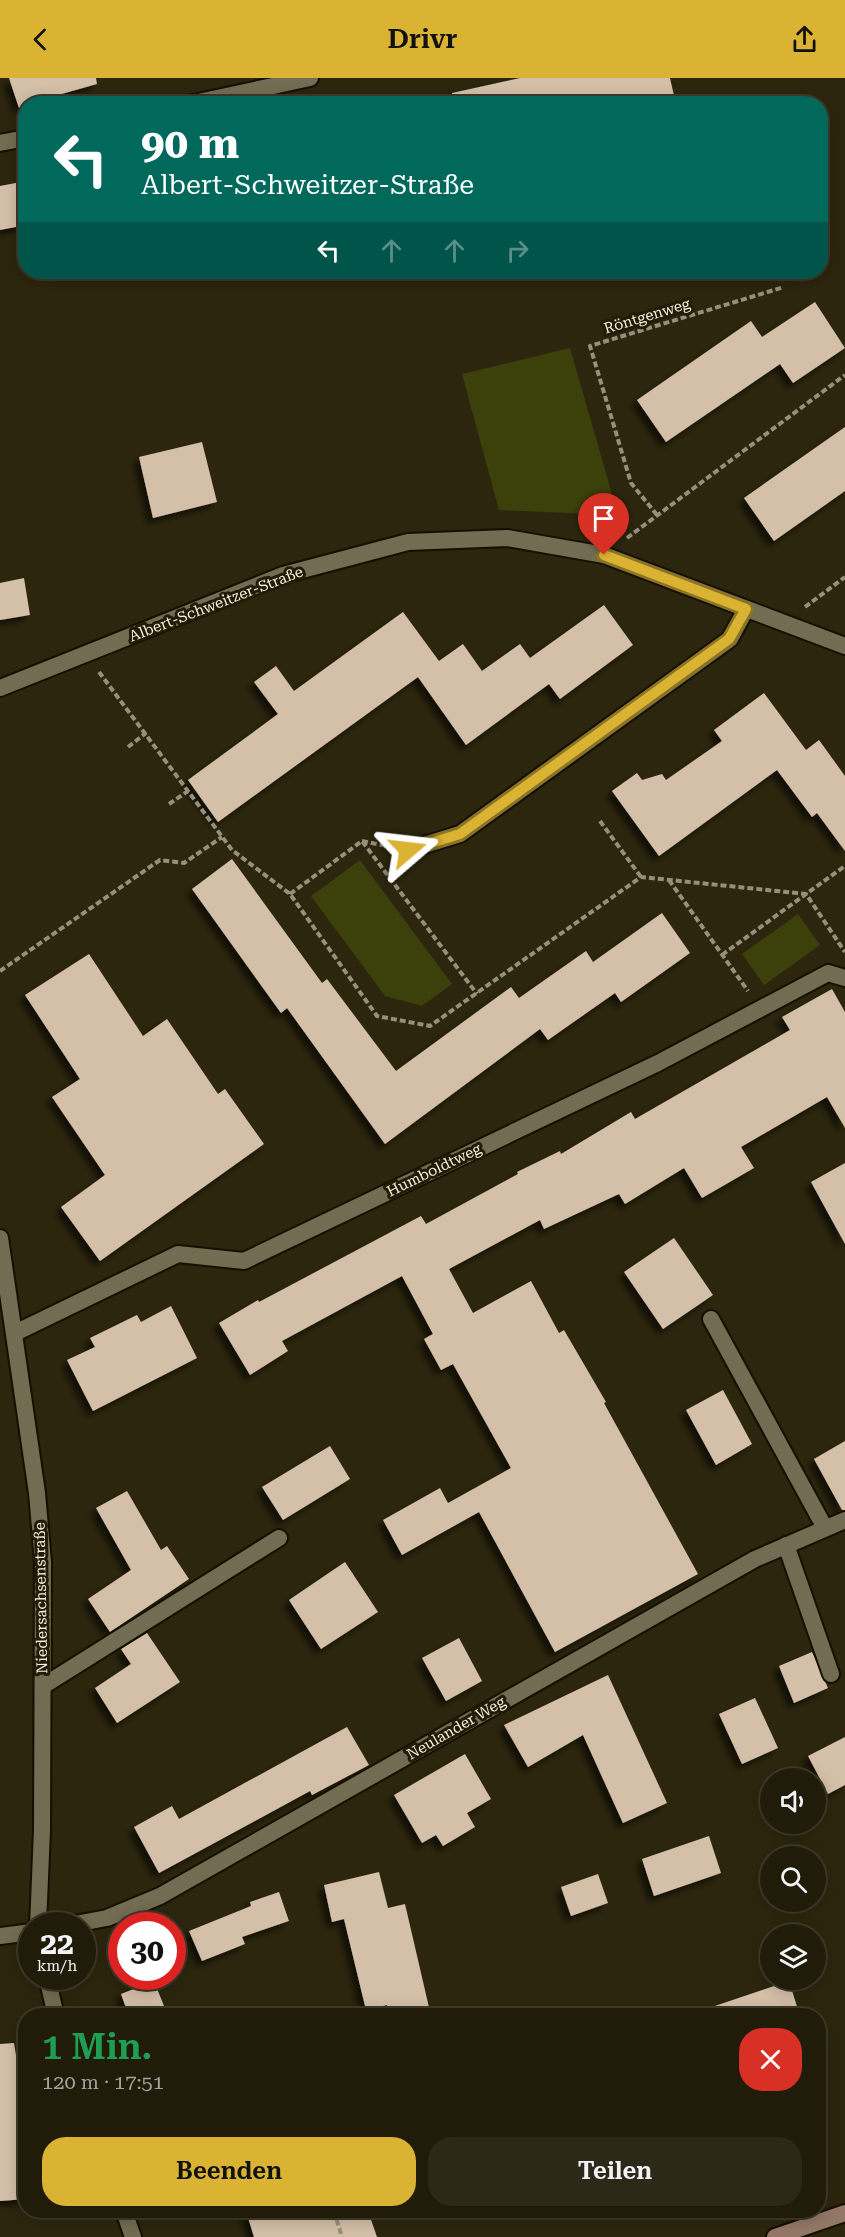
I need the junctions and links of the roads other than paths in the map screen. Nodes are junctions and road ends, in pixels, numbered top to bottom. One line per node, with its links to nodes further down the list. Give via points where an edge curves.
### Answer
1 (310, 78): 2 (street)
2 (226, 96)
3 (18, 140): 4 (street)
4 (0, 143)
5 (746, 609): 6 (street, Albert-Schweitzer-Straße); 7 (street, Albert-Schweitzer-Straße, via 604,555 507,537 408,542 284,575); 8 (street, via 729,639 460,834)
6 (845, 646)
7 (0, 688)
8 (408, 850)
9 (845, 978): 12 (street, Humboldtweg, via 828,973 658,1063 244,1261 178,1254)
10 (0, 1238): 12 (street, Niedersachsenstraße)
11 (711, 1319): 14 (street)
12 (15, 1334): 18 (street, Niedersachsenstraße, via 43,1562)
13 (845, 1520): 14 (street, Neulander Weg)
14 (825, 1528): 16 (street, Neulander Weg)
15 (279, 1538): 18 (street)
16 (786, 1545): 17 (street); 20 (street, Neulander Weg, via 160,1896)
17 (831, 1674)
18 (43, 1686): 19 (street, Niedersachsenstraße)
19 (38, 1912)
20 (96, 1920)
21 (18, 1934): 22 (street)
22 (0, 1936)
23 (50, 1990): 24 (street)
24 (54, 2008)
25 (845, 2213): 28 (main road)
26 (126, 2218): 27 (street)
27 (133, 2237)
28 (775, 2237)

